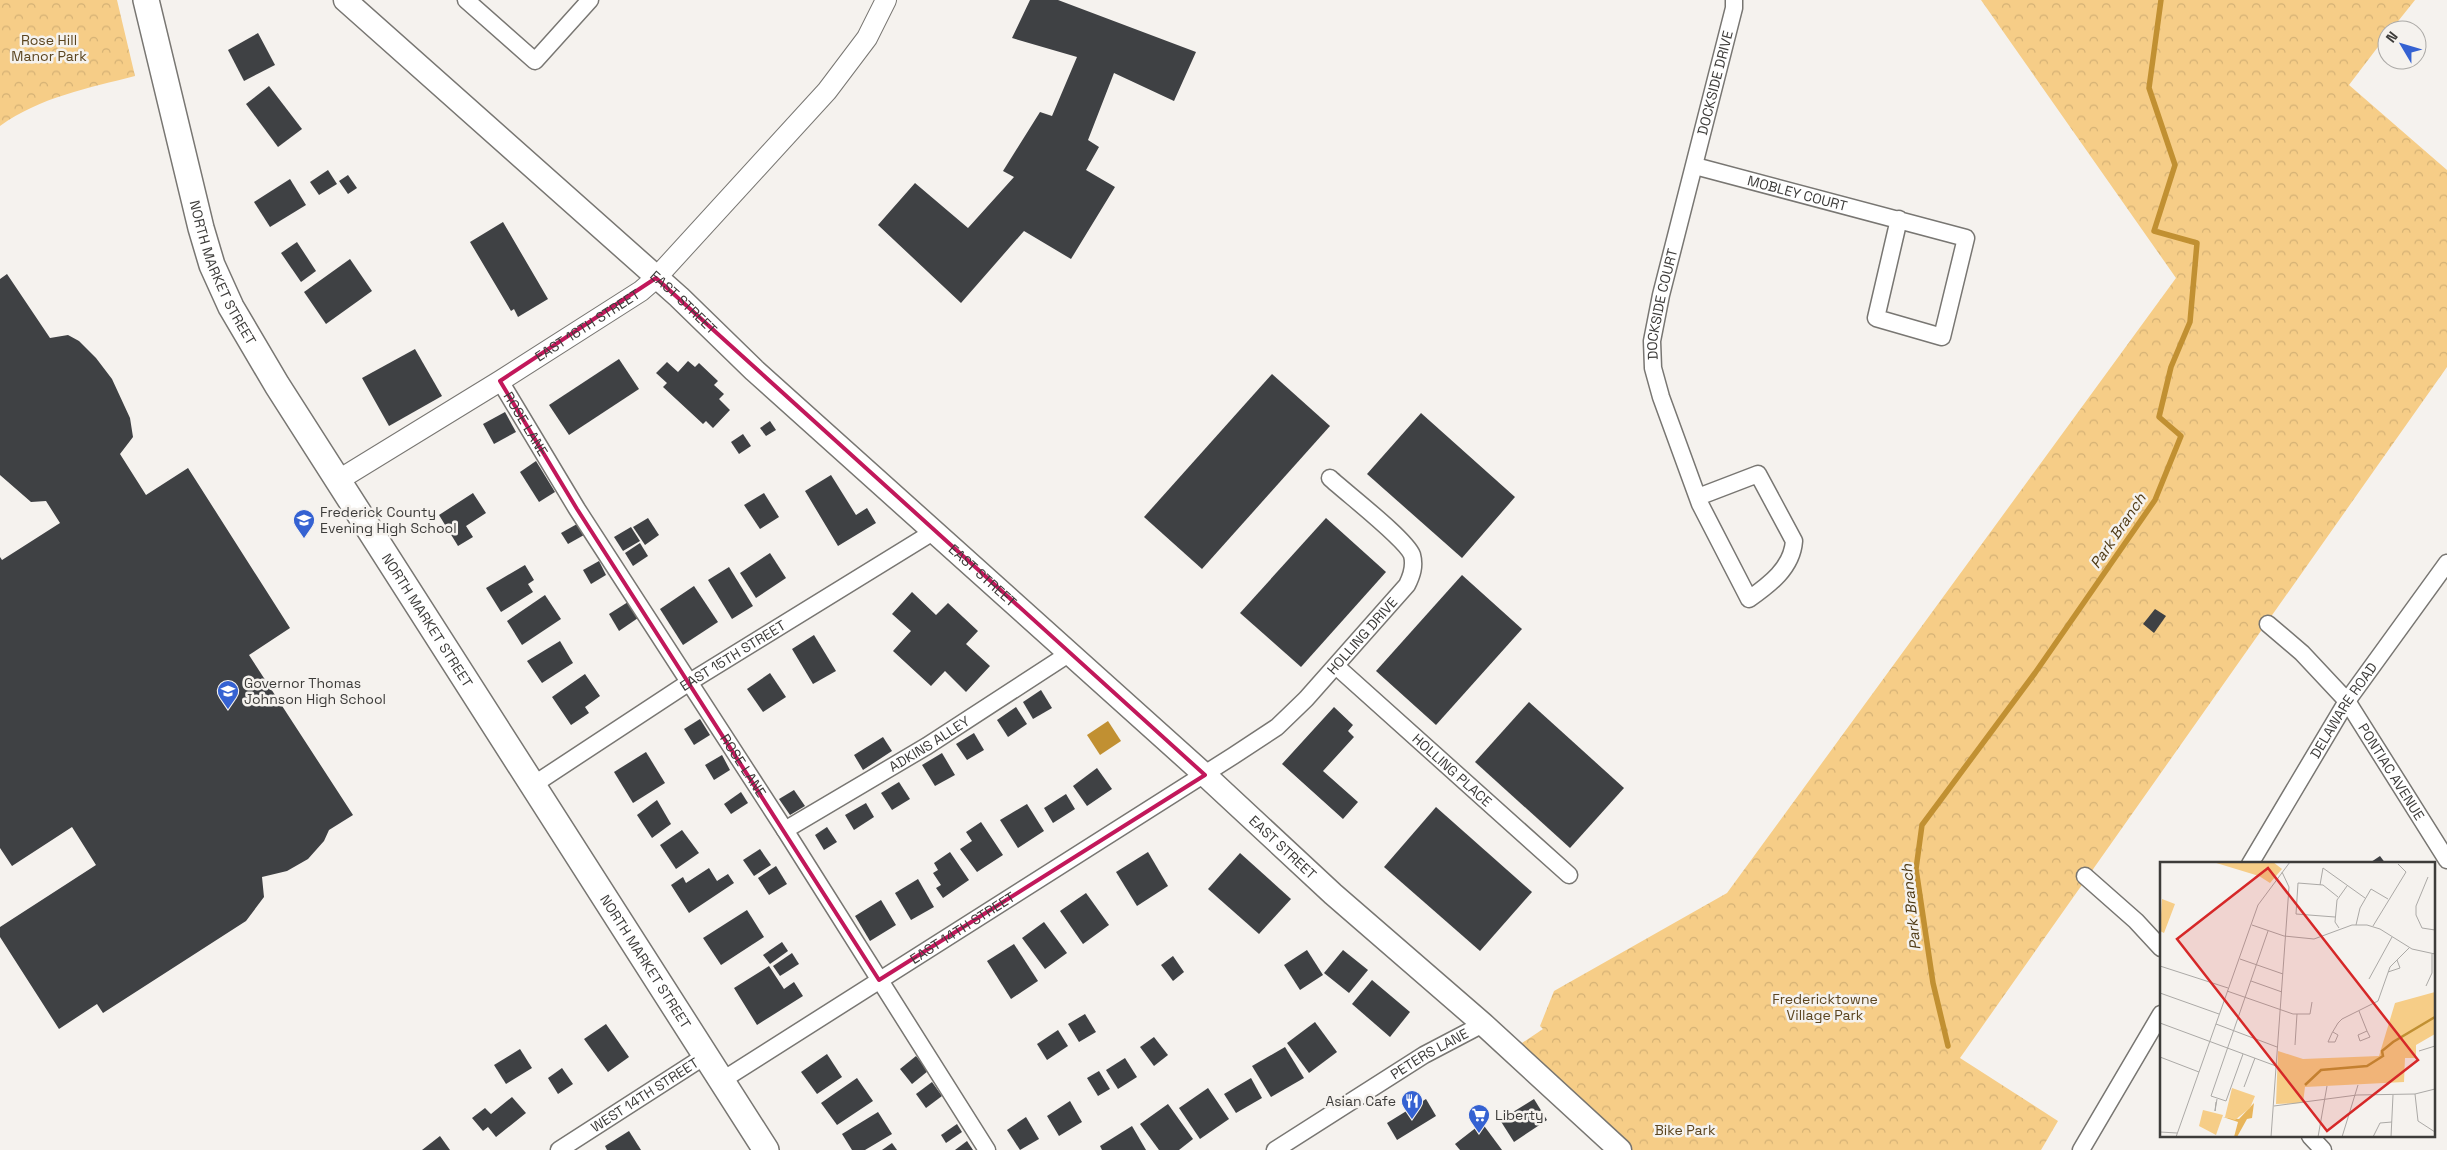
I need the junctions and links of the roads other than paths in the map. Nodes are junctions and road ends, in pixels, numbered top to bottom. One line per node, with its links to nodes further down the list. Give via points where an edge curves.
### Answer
1 (146, 0): 12 (main road, NORTH MARKET STREET, via 212,265 231,307)
2 (346, 0): 9 (main road, EAST STREET)
3 (466, 0): 4 (street, via 535,61)
4 (590, 0)
5 (886, 0): 9 (street, EAST 16TH STREET, via 866,38 827,91)
6 (1734, 0): 7 (street, DOCKSIDE DRIVE)
7 (1695, 166): 8 (street, MOBLEY COURT); 13 (street, DOCKSIDE COURT, via 1652,341 1653,368 1661,397)
8 (1899, 219): 8 (street, MOBLEY COURT, via 1966,238 1942,337 1876,318)
9 (656, 278): 10 (street, EAST 16TH STREET, via 641,291); 14 (main road, EAST STREET)
10 (500, 381): 12 (street, EAST 16TH STREET); 19 (street, ROSE LANE)
11 (1330, 478): 18 (street, HOLLING DRIVE, via 1406,545 1414,564 1407,585)
12 (337, 481): 22 (main road, NORTH MARKET STREET)
13 (1698, 497): 13 (street, DOCKSIDE COURT, via 1749,599 1773,583 1793,553 1794,541 1758,474)
14 (933, 532): 17 (main road, EAST STREET); 19 (street, EAST 15TH STREET)
15 (2447, 563): 20 (street, DELAWARE ROAD)
16 (2268, 624): 20 (street, PONTIAC AVENUE, via 2302,653)
17 (1070, 654): 21 (main road, EAST STREET); 23 (street, ADKINS ALLEY, via 926,746)
18 (1336, 666): 21 (street, HOLLING DRIVE, via 1277,727); 26 (street, HOLLING PLACE)
19 (688, 682): 22 (street, EAST 15TH STREET); 23 (street, ROSE LANE)
20 (2347, 701): 24 (street, PONTIAC AVENUE); 25 (street, DELAWARE ROAD)
21 (1205, 775): 29 (street, EAST 14TH STREET); 31 (main road, EAST STREET, via 1333,894)
22 (533, 785): 32 (main road, NORTH MARKET STREET)
23 (785, 830): 29 (street, ROSE LANE)
24 (2447, 860)
25 (2251, 862)
26 (1568, 875)
27 (2085, 876): 28 (street)
28 (2160, 947)
29 (879, 980): 33 (street, EAST 14TH STREET); 37 (street, ROSE LANE)
30 (2160, 1016): 40 (street)
31 (1484, 1024): 38 (street, PETERS LANE, via 1424,1055); 39 (main road, EAST STREET)
32 (705, 1056): 33 (main road, NORTH MARKET STREET); 35 (street, WEST 14TH STREET)
33 (721, 1081): 36 (main road, NORTH MARKET STREET)
34 (2312, 1138): 41 (street)
35 (559, 1150)
36 (766, 1150)
37 (987, 1150)
38 (1275, 1150)
39 (1620, 1150)
40 (2080, 1150)
41 (2323, 1150)

